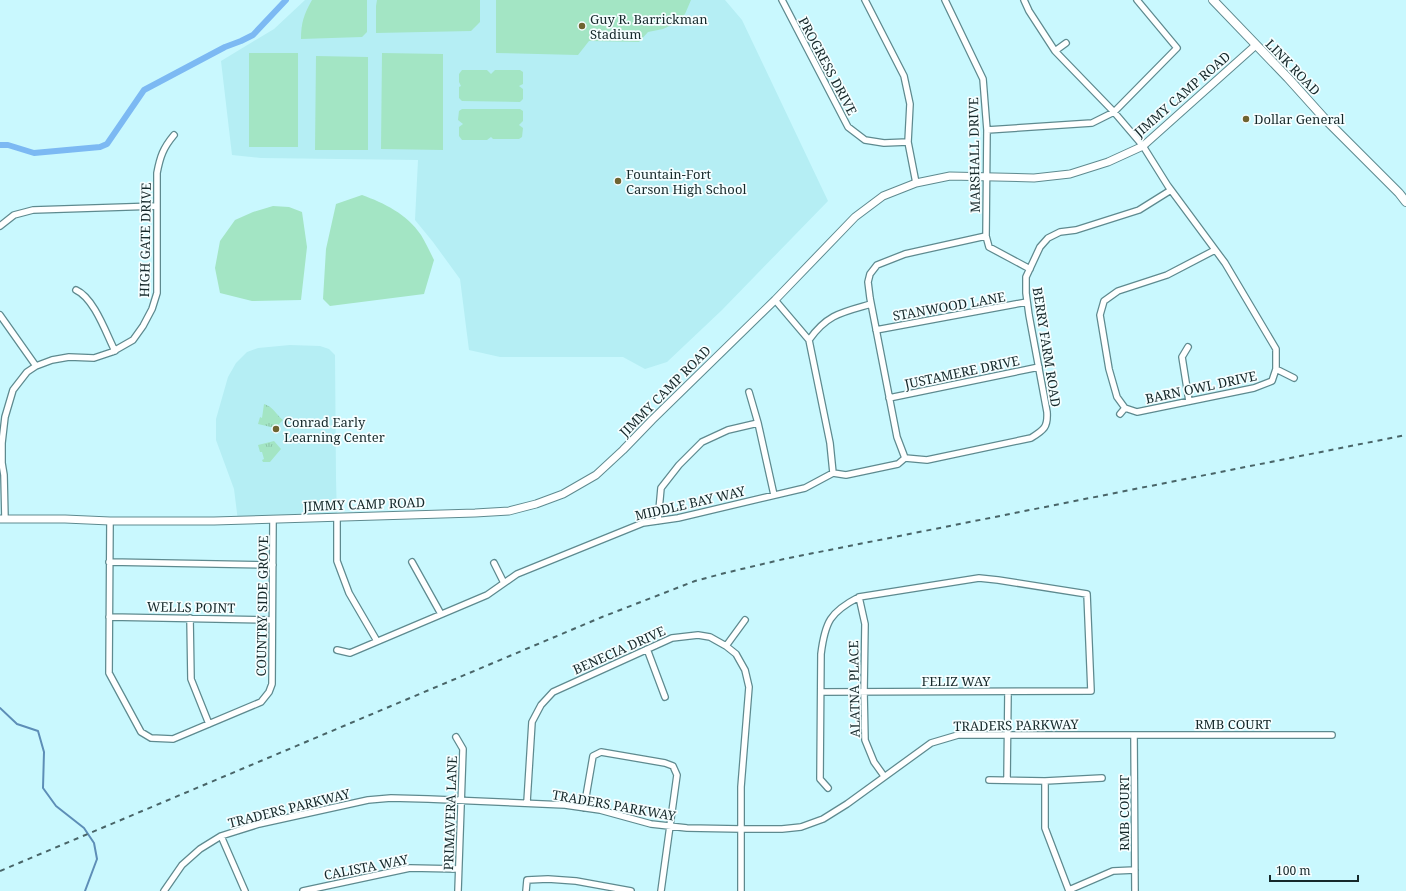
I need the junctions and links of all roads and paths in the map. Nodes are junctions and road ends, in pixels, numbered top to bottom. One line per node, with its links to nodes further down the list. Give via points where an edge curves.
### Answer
1 (782, 0): 13 (street, PROGRESS DRIVE, via 848,127 865,140 884,143)
2 (865, 0): 13 (street, via 904,76 910,104)
3 (945, 0): 11 (street, MARSHALL DRIVE, via 983,79)
4 (1024, 0): 9 (street)
5 (1137, 0): 10 (street, via 1177,48)
6 (1213, 0): 8 (main road, LINK ROAD)
7 (1066, 43): 9 (street)
8 (1256, 45): 14 (street, JIMMY CAMP ROAD); 18 (main road, LINK ROAD)
9 (1055, 51): 10 (street)
10 (1114, 112): 11 (street, via 1092,123); 14 (street)
11 (987, 130): 15 (street, MARSHALL DRIVE)
12 (174, 135): 19 (street, HIGH GATE DRIVE, via 160,157 157,173)
13 (908, 142): 16 (street)
14 (1143, 146): 15 (street, JIMMY CAMP ROAD, via 1108,162 1070,174 1034,178); 17 (street)
15 (986, 176): 16 (street, JIMMY CAMP ROAD, via 950,176); 21 (street, MARSHALL DRIVE)
16 (916, 183): 25 (street, JIMMY CAMP ROAD, via 884,196 855,217)
17 (1171, 190): 22 (street); 23 (street, BERRY FARM ROAD, via 1139,210 1076,230 1060,232 1048,238 1040,247)
18 (1406, 202)
19 (157, 206): 20 (street, via 33,210 14,215); 32 (street, HIGH GATE DRIVE, via 157,293 152,309 133,340)
20 (0, 226)
21 (986, 236): 23 (street, via 989,247); 27 (street, via 905,254 877,265 868,282)
22 (1215, 250): 35 (street, via 1276,349); 40 (street, via 1167,275 1118,291 1104,301 1100,315 1109,369 1117,397)
23 (1030, 269): 26 (street, BERRY FARM ROAD, via 1026,277)
24 (76, 290): 32 (street, via 83,293 96,312)
25 (775, 300): 30 (street); 47 (street, JIMMY CAMP ROAD, via 596,475 563,494 508,511)
26 (1027, 302): 29 (street, STANWOOD LANE); 34 (street, BERRY FARM ROAD)
27 (871, 304): 29 (street); 30 (street, via 838,313 825,321)
28 (0, 315): 33 (street)
29 (876, 330): 38 (street)
30 (809, 340): 45 (street, via 830,443)
31 (1188, 347): 39 (street, via 1182,357)
32 (115, 351): 33 (street, HIGH GATE DRIVE, via 94,358 69,357)
33 (36, 366): 44 (street, HIGH GATE DRIVE, via 27,372 13,390 5,417)
34 (1039, 367): 38 (street, JUSTAMERE DRIVE); 43 (street, BERRY FARM ROAD, via 1048,412 1048,422 1041,432 1031,438 927,460)
35 (1276, 369): 36 (street); 39 (street, BARN OWL DRIVE, via 1272,381 1254,388)
36 (1294, 378)
37 (749, 392): 42 (street)
38 (889, 398): 43 (street, via 897,438)
39 (1189, 401): 40 (street, BARN OWL DRIVE, via 1137,412)
40 (1125, 408): 41 (street)
41 (1120, 414)
42 (758, 423): 46 (street); 51 (street, via 728,430 702,442 661,488)
43 (905, 458): 45 (street, via 898,464 846,475)
44 (1, 464): 48 (street, HIGH GATE DRIVE, via 4,475)
45 (833, 473): 46 (street, MIDDLE BAY WAY, via 805,488)
46 (774, 495): 51 (street, MIDDLE BAY WAY)
47 (337, 517): 49 (street, JIMMY CAMP ROAD); 63 (street, via 337,561 348,592)
48 (3, 519): 50 (street, JIMMY CAMP ROAD)
49 (273, 519): 50 (street, JIMMY CAMP ROAD); 55 (street, COUNTRY SIDE GROVE)
50 (110, 521): 52 (street, COUNTRY SIDE GROVE)
51 (658, 521): 56 (street, MIDDLE BAY WAY, via 643,523 614,534)
52 (109, 562): 55 (street); 59 (street, COUNTRY SIDE GROVE)
53 (412, 562): 58 (street)
54 (494, 563): 56 (street)
55 (273, 565): 61 (street, COUNTRY SIDE GROVE)
56 (504, 582): 58 (street, MIDDLE BAY WAY, via 487,594)
57 (859, 597): 67 (street, via 845,604 831,617 823,634); 68 (street, ALATNA PLACE, via 865,624); 69 (street, FELIZ WAY, via 979,578 1086,594 1091,691)
58 (441, 614): 63 (street, MIDDLE BAY WAY)
59 (109, 617): 60 (street, WELLS POINT); 71 (street, COUNTRY SIDE GROVE, via 109,673 141,732 151,738 174,739)
60 (190, 618): 61 (street, WELLS POINT); 71 (street, via 191,679)
61 (272, 620): 71 (street, COUNTRY SIDE GROVE, via 272,684 269,692 261,702)
62 (746, 620): 64 (street)
63 (377, 641): 65 (street, MIDDLE BAY WAY, via 350,653)
64 (726, 646): 66 (street, BENECIA DRIVE, via 710,637 698,635 672,638); 86 (street, BENECIA DRIVE, via 736,654 745,670 749,687 741,787)
65 (337, 650)
66 (647, 650): 70 (street); 83 (street, BENECIA DRIVE, via 553,692 541,704 532,722)
67 (821, 692): 68 (street, FELIZ WAY); 81 (street, via 820,779)
68 (864, 692): 69 (street, FELIZ WAY); 76 (street, ALATNA PLACE, via 865,740 874,762)
69 (1008, 692): 72 (street)
70 (665, 697)
71 (209, 724)
72 (1007, 734): 73 (street, TRADERS PARKWAY); 76 (street, TRADERS PARKWAY, via 958,735 930,743); 79 (street)
73 (1134, 735): 74 (street, RMB COURT); 89 (street, RMB COURT)
74 (1332, 735)
75 (456, 737): 82 (street, PRIMAVERA LANE, via 463,749)
76 (884, 776): 86 (street, TRADERS PARKWAY, via 824,819 801,827)
77 (1102, 778): 80 (street)
78 (989, 780): 79 (street)
79 (1007, 780): 80 (street)
80 (1045, 781): 90 (street, via 1045,828)
81 (828, 788)
82 (461, 801): 83 (street, TRADERS PARKWAY); 87 (street, TRADERS PARKWAY, via 391,798 368,800 259,824); 88 (street, PRIMAVERA LANE)
83 (527, 802): 84 (street, TRADERS PARKWAY)
84 (584, 808): 85 (street, TRADERS PARKWAY, via 651,824); 85 (street, via 593,756 601,752 665,763 673,766 677,775)
85 (671, 826): 86 (street, TRADERS PARKWAY); 97 (street)
86 (741, 829): 98 (street, BENECIA DRIVE)
87 (221, 836): 91 (street, TRADERS PARKWAY, via 200,849 182,865); 92 (street)
88 (458, 869): 93 (street, CALISTA WAY, via 410,868); 94 (street, PRIMAVERA LANE)
89 (1135, 870): 90 (street, via 1113,871); 99 (street, RMB COURT)
90 (1069, 890)
91 (164, 891)
92 (245, 891)
93 (303, 891)
94 (458, 891)
95 (526, 891): 96 (street, via 527,880 548,879 576,881)
96 (631, 891)
97 (661, 891)
98 (742, 891)
99 (1135, 891)

